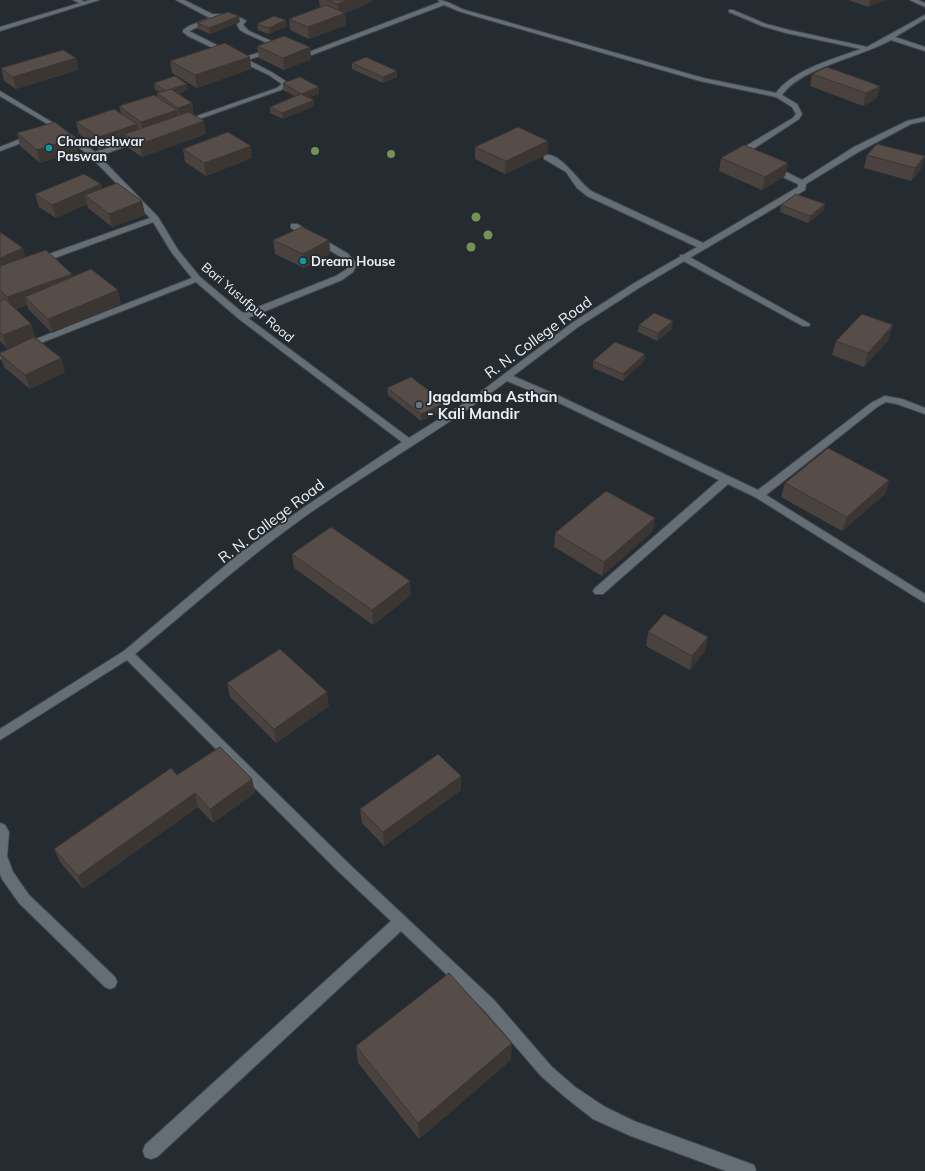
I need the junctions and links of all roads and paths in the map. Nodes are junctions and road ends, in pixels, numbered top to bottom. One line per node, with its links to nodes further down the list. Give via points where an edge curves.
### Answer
1 (76, 0): 6 (street)
2 (96, 0): 6 (street)
3 (179, 0): 9 (street)
4 (913, 0): 7 (street)
5 (443, 2): 13 (street, via 309,54); 18 (street, via 462,11 702,80)
6 (84, 4): 11 (street)
7 (925, 5)
8 (731, 11): 14 (street, via 782,31)
9 (217, 17): 13 (street, via 234,17 243,21 240,25 242,29); 16 (street, via 185,31)
10 (925, 17): 12 (street)
11 (0, 28)
12 (891, 38): 14 (street); 15 (street)
13 (282, 46): 16 (street)
14 (868, 49): 18 (street, via 796,79 779,90)
15 (925, 49)
16 (242, 60): 20 (street, via 282,79 287,84)
17 (0, 93): 21 (street, Bari Yusufpur Road)
18 (778, 95): 26 (street, via 795,106 799,114 796,119 744,150 741,154)
19 (925, 119): 28 (street, via 909,122 857,149)
20 (175, 126)
21 (50, 131): 23 (street); 24 (street, Bari Yusufpur Road)
22 (146, 136): 24 (street)
23 (0, 149)
24 (94, 155): 29 (street, Bari Yusufpur Road)
25 (547, 157): 31 (street, via 566,168 579,188)
26 (753, 161)
27 (767, 167): 28 (street)
28 (802, 183): 31 (street, R. N. College Road, via 802,188)
29 (155, 219): 33 (street); 34 (street, Bari Yusufpur Road)
30 (294, 226): 35 (street, via 344,255 353,264 350,270 339,278)
31 (702, 246): 32 (street, R. N. College Road)
32 (683, 257): 36 (street); 38 (street, R. N. College Road, via 575,325)
33 (29, 264)
34 (197, 279): 35 (street, Bari Yusufpur Road); 37 (street)
35 (242, 317): 40 (street, Bari Yusufpur Road)
36 (806, 324)
37 (0, 356)
38 (507, 377): 40 (street, R. N. College Road); 41 (street)
39 (925, 411): 42 (street, via 899,401 885,399)
40 (408, 442): 45 (street, R. N. College Road, via 243,557)
41 (727, 478): 42 (street); 43 (street)
42 (759, 495): 44 (street)
43 (599, 591)
44 (925, 599)
45 (128, 654): 46 (street, R. N. College Road); 48 (street)
46 (0, 735)
47 (0, 829): 49 (street, via 0,856 7,875 24,899)
48 (400, 922): 50 (street); 51 (street, via 489,1005 546,1071 570,1092 594,1109 631,1128)
49 (110, 982)
50 (151, 1151)
51 (748, 1171)

